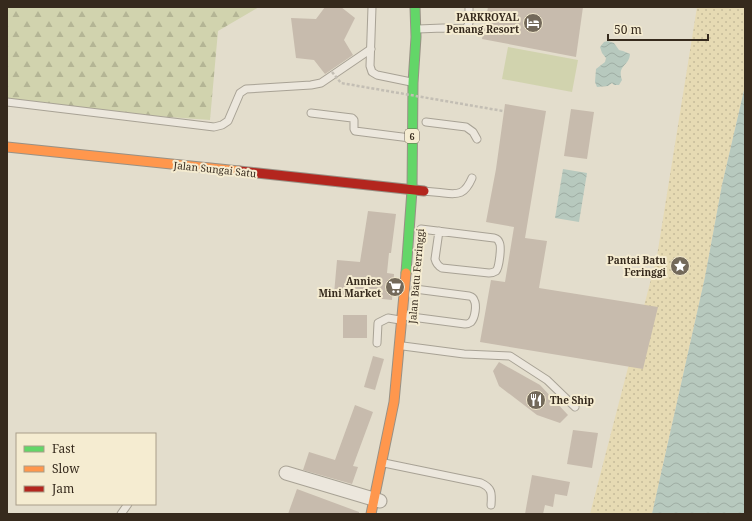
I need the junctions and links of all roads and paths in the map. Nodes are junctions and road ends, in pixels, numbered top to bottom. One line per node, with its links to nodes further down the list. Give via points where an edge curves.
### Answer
1 (372, 7): 5 (lane)
2 (415, 7): 4 (main road, Jalan Batu Ferringgi / 6)
3 (469, 7): 4 (lane, via 469,23 464,29 443,28)
4 (416, 33): 6 (main road, Jalan Batu Ferringgi / 6); 8 (main road, Jalan Batu Ferringgi / 6)
5 (371, 49): 8 (lane, via 372,72); 9 (lane, via 321,83 246,89 240,93 228,120 214,127)
6 (422, 67)
7 (332, 72): 10 (path, bridge, via 341,83)
8 (413, 83): 13 (main road, Jalan Batu Ferringgi / 6)
9 (7, 102)
10 (503, 111)
11 (311, 113): 13 (lane, via 352,118 355,131)
12 (426, 122): 14 (lane, via 466,127)
13 (412, 138): 17 (main road, Jalan Batu Ferringgi / 6)
14 (477, 139)
15 (7, 147): 17 (main road, Jalan Sungai Satu)
16 (472, 178): 18 (lane, via 469,186 456,194)
17 (412, 190): 18 (main road, Jalan Sungai Satu); 22 (main road, Jalan Batu Ferringgi / 6)
18 (424, 191)
19 (421, 229): 20 (lane)
20 (439, 231): 20 (lane, via 498,240 501,247 497,270 489,273 438,266 435,258)
21 (415, 289): 22 (lane, via 469,296 476,305 474,317 469,324)
22 (403, 318): 23 (lane, via 388,318 378,323); 24 (main road, Jalan Batu Ferringgi / 6)
23 (377, 343)
24 (407, 347): 26 (main road, Jalan Batu Ferringgi / 6); 27 (lane, via 464,354 510,356 547,380)
25 (406, 374): 26 (main road, Jalan Batu Ferringgi / 6)
26 (397, 403): 28 (main road, Jalan Batu Ferringgi / 6)
27 (575, 407)
28 (386, 464): 31 (main road, Jalan Batu Ferringgi / 6); 32 (lane, via 481,482 492,492)
29 (286, 473): 31 (street)
30 (127, 505): 33 (lane)
31 (378, 505): 34 (main road, Jalan Batu Ferringgi / 6)
32 (491, 505)
33 (122, 514)
34 (371, 514)

